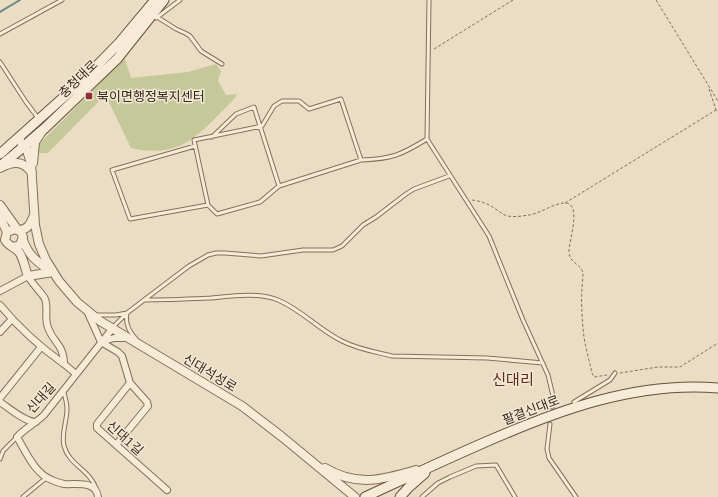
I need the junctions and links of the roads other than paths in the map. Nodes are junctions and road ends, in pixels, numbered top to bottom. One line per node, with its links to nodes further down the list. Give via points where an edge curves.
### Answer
1 (62, 0): 8 (lane)
2 (155, 0): 11 (main road, 충청대로, via 120,42)
3 (164, 0): 7 (main road, 충청대로)
4 (180, 0): 6 (lane)
5 (429, 0): 16 (lane)
6 (158, 17): 7 (lane); 10 (lane, via 190,36 201,51)
7 (141, 28): 13 (main road, 충청대로, via 117,59)
8 (0, 34)
9 (0, 62): 11 (lane)
10 (222, 64)
11 (39, 120): 15 (main road, 충청대로)
12 (260, 126): 14 (lane); 14 (lane, via 254,108 236,114); 21 (lane, via 274,106 282,101 299,101 309,109 341,99); 25 (lane)
13 (45, 128): 17 (main road, 충청대로); 23 (street, via 35,142)
14 (212, 136): 18 (lane, via 194,140)
15 (18, 138): 17 (street, 신대석성로); 19 (street); 20 (main road, 충청대로)
16 (427, 139): 21 (lane, via 401,154); 24 (lane)
17 (25, 146): 22 (main road, 충청대로); 23 (street, 신대석성로)
18 (195, 146): 27 (lane); 27 (lane, via 112,170 130,219)
19 (0, 150)
20 (0, 154)
21 (361, 160): 25 (lane)
22 (0, 167): 23 (street, via 12,163 22,164)
23 (32, 174): 28 (street, 신대석성로)
24 (449, 176): 36 (lane, via 406,194 363,225 337,249 303,250 261,256 216,253 208,255); 47 (lane, via 489,236)
25 (279, 186): 27 (lane, via 260,202 217,214)
26 (0, 205): 30 (street)
27 (208, 205)
28 (34, 214): 30 (street, via 29,226); 33 (street, 신대석성로, via 39,244)
29 (0, 217): 32 (street)
30 (18, 230): 31 (street, via 23,235); 32 (street, via 12,229)
31 (23, 240): 32 (street, via 20,245); 33 (street, via 31,256)
32 (7, 242): 34 (street, via 20,254)
33 (53, 272): 34 (street); 38 (street, 신대석성로)
34 (28, 276): 35 (street); 48 (street, via 45,299 46,323 62,350)
35 (0, 291)
36 (144, 300): 39 (lane); 47 (lane, via 244,296 268,298 288,305 342,341 383,354)
37 (0, 305): 40 (street)
38 (88, 312): 39 (lane, via 108,316); 41 (street, 신대석성로); 44 (street)
39 (126, 313): 41 (lane); 45 (lane, via 128,330)
40 (12, 319): 42 (street); 46 (street)
41 (112, 329): 43 (street, 신대석성로); 44 (street, 신대길)
42 (0, 332)
43 (129, 339): 44 (street, via 114,338); 45 (street, 신대석성로)
44 (101, 342): 50 (street, 신대길); 51 (street, via 122,356)
45 (141, 345): 62 (street, 신대석성로, via 242,406)
46 (41, 347): 48 (street); 54 (street)
47 (543, 363): 56 (lane, via 552,386)
48 (64, 364): 50 (street)
49 (615, 373): 57 (lane, via 610,380 574,402)
50 (76, 374): 53 (street, 신대길)
51 (130, 384): 61 (street, via 148,406); 61 (street, 신대1길, via 97,424 97,428)
52 (718, 388): 57 (main road, 팔결신대로, via 703,386 651,389)
53 (63, 390): 58 (street, 신대길); 67 (lane, via 67,409 64,445 69,458 90,477)
54 (0, 398)
55 (0, 402): 58 (street, via 31,422)
56 (552, 407)
57 (575, 407): 64 (main road, 팔결신대로, via 519,427)
58 (36, 422): 60 (street, 신대길)
59 (550, 424): 74 (lane, via 547,449 550,458)
60 (17, 437): 63 (lane, via 3,451); 65 (street, via 37,469)
61 (116, 445): 66 (street, 신대1길)
62 (308, 458): 64 (street, via 343,477 367,481 396,476); 69 (street, 신대석성로)
63 (0, 459)
64 (439, 463): 70 (main road, 팔결신대로); 71 (main road, via 421,476)
65 (46, 478): 67 (street, via 63,484 85,484 91,486); 68 (lane)
66 (167, 490)
67 (98, 495)
68 (23, 497)
69 (355, 497)
70 (365, 497)
71 (400, 497)
72 (422, 497): 73 (lane, via 438,483 450,477 476,466 496,465)
73 (515, 497)
74 (576, 497)

